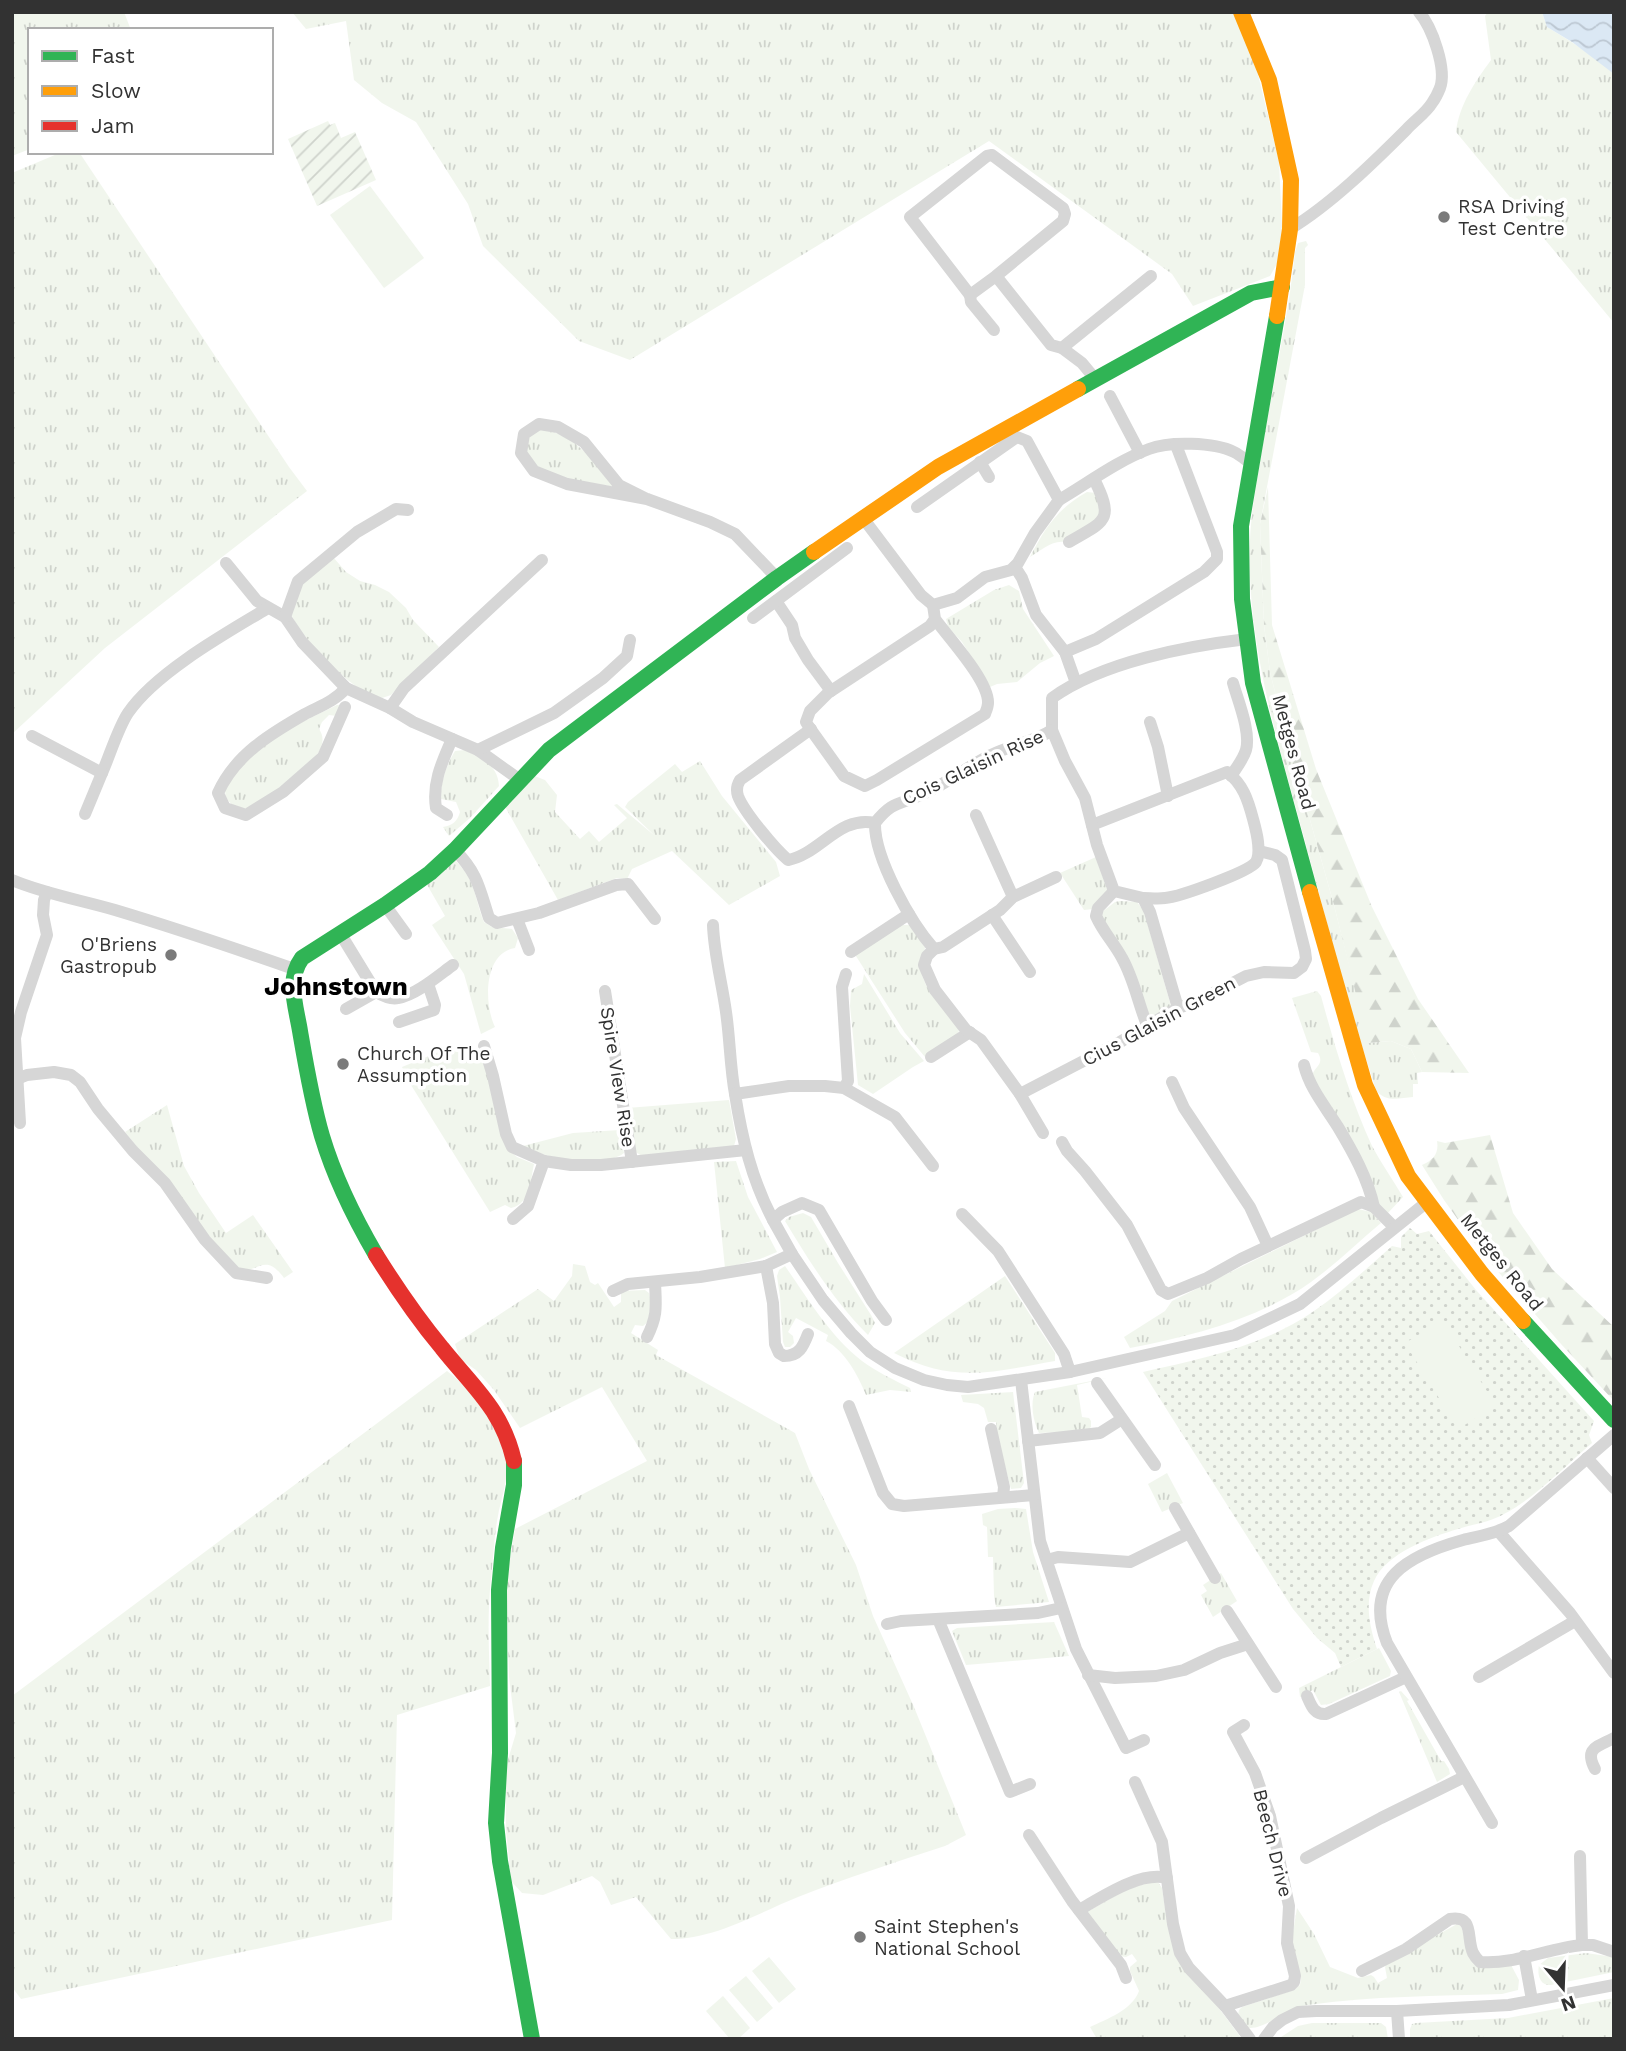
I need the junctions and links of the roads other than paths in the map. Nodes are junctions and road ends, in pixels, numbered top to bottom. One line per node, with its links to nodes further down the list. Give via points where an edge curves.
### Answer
1 (1241, 12): 3 (street, Metges Road, via 1269,80 1291,180)
2 (1419, 12): 3 (street, via 1442,66 1441,85 1432,103 1310,217)
3 (1290, 229): 6 (street, Metges Road)
4 (996, 276): 7 (street); 7 (street, via 1063,221 1065,214 992,155 910,217); 9 (street, via 1051,345)
5 (1152, 276): 9 (street)
6 (1282, 287): 10 (street, via 1251,293); 15 (street, Metges Road)
7 (970, 296): 8 (street)
8 (994, 330)
9 (1062, 348): 10 (street)
10 (1096, 380): 22 (street, via 938,467)
11 (1110, 396): 13 (street)
12 (1176, 445): 13 (street); 15 (street, via 1210,444 1233,451); 37 (street, via 1217,559 1204,572 1096,639)
13 (1140, 453): 17 (street)
14 (980, 462): 16 (street); 19 (street, via 1017,437 1027,441); 20 (street)
15 (1252, 464): 35 (street, Metges Road, via 1241,526)
16 (989, 477)
17 (1094, 479): 19 (street); 23 (street, via 1106,509 1104,519)
18 (647, 499): 18 (street, via 566,484 534,471 521,453 524,435 539,424 558,427 584,442 619,485); 28 (street, via 735,534)
19 (1059, 500): 27 (street)
20 (917, 507)
21 (408, 510): 32 (street, via 396,509 357,533 298,580)
22 (863, 518): 28 (street); 30 (street)
23 (1069, 542)
24 (847, 548): 29 (street)
25 (542, 560): 43 (street, via 404,688)
26 (226, 563): 31 (street)
27 (1015, 567): 30 (street, via 985,577 957,598); 37 (street, via 1037,615)
28 (778, 578): 52 (street, via 549,750)
29 (776, 601): 33 (street); 41 (street)
30 (933, 605): 34 (street)
31 (268, 608): 32 (street); 50 (street, via 153,686 128,713)
32 (285, 617): 40 (street)
33 (753, 618)
34 (935, 619): 41 (street); 45 (street, via 983,687 988,702 985,714 865,786 844,776)
35 (1247, 639): 38 (street, via 1186,648); 106 (street, Metges Road, via 1253,683 1365,1085 1408,1176)
36 (630, 640): 49 (street, via 627,656 554,713)
37 (1065, 652): 38 (street)
38 (1076, 683): 46 (street, via 1052,698)
39 (1233, 683): 51 (street, via 1247,739)
40 (346, 688): 42 (street, via 255,745 226,776 218,793 225,808 246,815 284,792 323,757); 43 (street)
41 (831, 691): 45 (street, via 810,712 806,722)
42 (345, 708)
43 (390, 708): 48 (street)
44 (1150, 722): 53 (street)
45 (811, 729): 57 (street, via 740,780 739,798 775,850 788,860 856,822)
46 (1052, 730): 57 (street, Cois Glaisin Rise, via 965,768 927,793 892,805); 58 (street, via 1085,798)
47 (32, 736): 50 (street)
48 (452, 739): 49 (street); 55 (street, via 434,795 436,808)
49 (478, 750): 52 (street)
50 (102, 773): 54 (street)
51 (1231, 776): 53 (street, via 1227,772); 60 (street, via 1248,800)
52 (520, 780): 59 (street)
53 (1168, 796): 58 (street)
54 (85, 814)
55 (447, 815)
56 (976, 815): 65 (street)
57 (875, 824): 68 (street, via 874,837)
58 (1092, 825): 63 (street)
59 (455, 850): 67 (street); 70 (street, via 477,878 489,918 496,923)
60 (1259, 851): 66 (street, via 1250,867 1230,877 1167,898); 85 (street, Cius Glaisin Green, via 1282,860 1305,951 1302,967 1294,973 1246,976)
61 (1056, 877): 65 (street)
62 (12, 880): 64 (street)
63 (1114, 891): 66 (street); 88 (street, via 1096,916 1122,957)
64 (47, 892): 79 (street, via 206,937); 90 (street, via 43,915 47,935)
65 (1013, 897): 69 (street)
66 (1143, 898): 85 (street)
67 (384, 905): 73 (street); 74 (street)
68 (909, 914): 75 (street); 77 (street)
69 (992, 915): 75 (street); 80 (street)
70 (517, 919): 71 (street, via 628,884); 76 (street)
71 (655, 919)
72 (713, 925): 97 (street)
73 (340, 933): 79 (street, via 302,958); 84 (street)
74 (405, 934)
75 (934, 949): 89 (street, via 924,965 928,978)
76 (529, 950)
77 (851, 952)
78 (453, 965): 82 (street)
79 (294, 969): 174 (street, via 293,989 311,1094 349,1203 407,1304 495,1412 512,1451 514,1485 499,1590 496,1823)
80 (1030, 972)
81 (846, 974): 96 (street, via 842,987 848,1081)
82 (428, 984): 84 (street, via 398,999); 87 (street, via 434,1010)
83 (605, 991): 104 (street, Spire View Rise)
84 (376, 992): 86 (street)
85 (1178, 1007): 88 (street, Cius Glaisin Green)
86 (345, 1009)
87 (399, 1022)
88 (1147, 1025): 98 (street, Cius Glaisin Green)
89 (970, 1032): 92 (street); 98 (street, via 981,1040)
90 (13, 1038): 94 (street)
91 (484, 1046): 103 (street, via 512,1147)
92 (931, 1057)
93 (1304, 1065): 107 (street, via 1309,1082 1361,1168)
94 (17, 1079): 99 (street); 115 (street, via 54,1072 80,1082 236,1273)
95 (1172, 1082): 112 (street, via 1250,1207)
96 (844, 1088): 97 (street, via 789,1086); 105 (street, via 895,1117)
97 (735, 1094): 102 (street)
98 (1020, 1094): 100 (street)
99 (20, 1123)
100 (1043, 1133)
101 (1062, 1142): 112 (street, via 1126,1225 1156,1282 1168,1294)
102 (746, 1150): 104 (street); 110 (street)
103 (544, 1161): 104 (street, via 571,1165); 109 (street, via 528,1206)
104 (632, 1162)
105 (933, 1166)
106 (1427, 1202): 111 (street); 126 (street, Metges Road, via 1482,1274)
107 (1374, 1207): 111 (street); 112 (street, via 1361,1202)
108 (962, 1214): 121 (street, via 998,1251 1064,1354)
109 (513, 1219)
110 (773, 1220): 113 (street); 118 (street, via 802,1203 819,1210)
111 (1394, 1227): 121 (street, via 1300,1304 1235,1335)
112 (1268, 1246)
113 (792, 1254): 114 (street); 122 (street, via 844,1326 870,1352 895,1368 957,1387)
114 (766, 1266): 116 (street); 119 (street, via 776,1349 784,1356 794,1354)
115 (267, 1278)
116 (655, 1282): 117 (street, via 628,1284); 120 (street, via 657,1309)
117 (613, 1291)
118 (886, 1320)
119 (808, 1334)
120 (647, 1337)
121 (1070, 1372): 122 (street)
122 (1021, 1380): 129 (street)
123 (1097, 1383): 125 (street)
124 (849, 1406): 134 (street, via 883,1493 892,1504)
125 (1122, 1419): 129 (street, via 1100,1433); 131 (street)
126 (1614, 1420)
127 (990, 1429): 134 (street)
128 (1614, 1435): 130 (street)
129 (1028, 1441): 133 (street)
130 (1587, 1458): 132 (street); 136 (street)
131 (1155, 1465)
132 (1614, 1488)
133 (1034, 1494): 134 (street); 138 (street)
134 (1003, 1497)
135 (1175, 1508): 137 (street)
136 (1499, 1532): 143 (street); 148 (street, via 1420,1555 1398,1569 1384,1588 1379,1609 1383,1632)
137 (1189, 1533): 138 (street, via 1130,1562); 139 (street)
138 (1047, 1560): 140 (street)
139 (1215, 1578)
140 (1062, 1608): 142 (street); 147 (street)
141 (1227, 1611): 145 (street)
142 (938, 1619): 144 (street); 158 (street, via 1010,1792)
143 (1575, 1621): 146 (street); 149 (street)
144 (887, 1624)
145 (1248, 1644): 147 (street, via 1184,1670 1156,1676); 150 (street)
146 (1614, 1673)
147 (1088, 1675): 154 (street, via 1126,1748)
148 (1406, 1677): 151 (street, via 1326,1714 1314,1710); 156 (street)
149 (1479, 1677)
150 (1276, 1687)
151 (1307, 1696)
152 (1244, 1725): 172 (street, Beech Drive, via 1233,1732 1255,1773 1270,1816 1289,1906 1287,1943 1295,1976 1291,1985)
153 (1614, 1738): 155 (street, via 1590,1753)
154 (1144, 1740)
155 (1595, 1769)
156 (1464, 1777): 159 (street); 162 (street)
157 (1135, 1782): 163 (street, via 1162,1842)
158 (1030, 1784)
159 (1492, 1824)
160 (1029, 1835): 164 (street)
161 (1580, 1856): 165 (street)
162 (1306, 1858)
163 (1167, 1878): 164 (street, via 1139,1880); 172 (street, via 1180,1953)
164 (1079, 1910): 169 (street, via 1126,1962)
165 (1582, 1945): 166 (street); 167 (street)
166 (1614, 1952)
167 (1524, 1956): 168 (street, via 1480,1962 1471,1949 1468,1928 1458,1918); 171 (street)
168 (1372, 1971)
169 (1126, 1978)
170 (1614, 1985): 171 (street)
171 (1532, 2000): 173 (street)
172 (1225, 2006): 175 (street)
173 (1397, 2011): 176 (street, via 1298,2012 1273,2027); 177 (street)
174 (532, 2039)
175 (1250, 2039)
176 (1264, 2039)
177 (1399, 2039)

